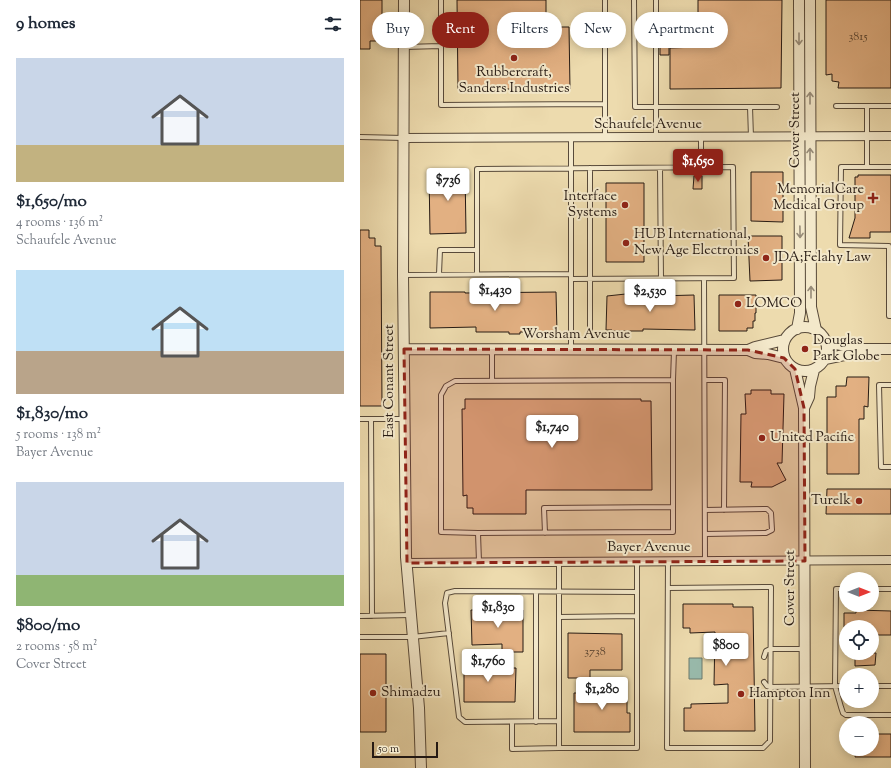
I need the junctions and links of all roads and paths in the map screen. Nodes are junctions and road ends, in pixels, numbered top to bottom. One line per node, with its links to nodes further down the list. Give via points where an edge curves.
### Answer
1 (404, 0): 8 (street, East Conant Street)
2 (441, 0): 9 (lane)
3 (605, 0): 12 (lane)
4 (634, 0): 18 (lane, via 635,107)
5 (656, 0): 18 (lane)
6 (799, 0): 23 (street, Cover Street, one-way to 23)
7 (810, 0): 24 (street, Cover Street, one-way to 7)
8 (404, 12)
9 (441, 12)
10 (404, 48): 25 (street, East Conant Street)
11 (441, 48): 12 (lane, via 441,105)
12 (605, 104): 27 (lane)
13 (836, 106): 14 (lane)
14 (867, 106): 15 (lane); 19 (lane)
15 (891, 106)
16 (750, 107): 17 (lane); 18 (lane); 22 (lane)
17 (777, 107)
18 (656, 108): 28 (lane)
19 (866, 136): 20 (street, Schaufele Avenue); 24 (street, Schaufele Avenue); 31 (lane)
20 (891, 136)
21 (360, 137): 25 (lane)
22 (751, 137): 23 (street, Schaufele Avenue); 29 (street, Schaufele Avenue)
23 (799, 137): 24 (street, Schaufele Avenue); 45 (street, Cover Street, one-way to 45, via 800,312)
24 (810, 137): 47 (street, Cover Street, one-way to 24, via 811,307)
25 (404, 138): 26 (street, Schaufele Avenue); 39 (street, East Conant Street)
26 (571, 138): 27 (street, Schaufele Avenue); 33 (lane)
27 (605, 138): 28 (street, Schaufele Avenue)
28 (656, 138): 29 (street, Schaufele Avenue)
29 (701, 138): 30 (lane)
30 (701, 167): 35 (lane); 43 (lane, via 733,167 734,278)
31 (867, 167): 32 (lane); 44 (lane, via 841,167 840,245 889,246)
32 (891, 167)
33 (571, 168): 34 (lane); 36 (lane, via 478,169); 40 (lane)
34 (590, 168): 35 (lane); 41 (lane)
35 (660, 168): 42 (lane)
36 (477, 250): 37 (lane, via 440,250); 38 (lane)
37 (439, 274): 38 (lane); 39 (lane)
38 (477, 274): 40 (lane)
39 (404, 275): 50 (street, East Conant Street)
40 (571, 276): 41 (lane); 52 (lane)
41 (590, 278): 42 (lane); 46 (lane)
42 (661, 278): 43 (lane)
43 (704, 278): 55 (lane)
44 (891, 316)
45 (797, 329): 47 (street, via 803,327); 48 (street)
46 (590, 330)
47 (816, 330): 49 (street)
48 (784, 340): 56 (street, Worsham Avenue); 58 (street)
49 (825, 342): 53 (street); 59 (street)
50 (404, 349): 51 (street, Worsham Avenue); 69 (street, East Conant Street)
51 (492, 349): 52 (street, Worsham Avenue); 62 (lane)
52 (571, 349): 54 (street, Worsham Avenue)
53 (863, 349): 57 (street); 59 (street)
54 (674, 350): 55 (street, Worsham Avenue); 63 (lane)
55 (704, 350): 56 (street, Worsham Avenue); 64 (lane)
56 (748, 350): 58 (street, Worsham Avenue)
57 (891, 350)
58 (784, 358): 60 (street)
59 (824, 359): 61 (street)
60 (795, 369): 61 (street, via 808,372); 66 (street, Cover Street)
61 (814, 370): 66 (street, Cover Street, via 809,397)
62 (492, 380): 63 (lane); 74 (lane, via 455,381 446,386 441,395 441,532)
63 (673, 380): 71 (lane)
64 (704, 380): 72 (lane); 73 (lane, via 725,380)
65 (891, 385): 70 (lane, via 879,385 881,467)
66 (804, 408): 82 (street, Cover Street)
67 (360, 419): 68 (lane)
68 (371, 419): 69 (lane); 94 (lane)
69 (404, 419): 84 (street, East Conant Street)
70 (891, 467)
71 (673, 507): 75 (lane, via 673,532); 75 (lane, via 544,508)
72 (705, 510): 73 (lane); 76 (lane)
73 (724, 510): 76 (lane, via 767,509 771,513 772,530 766,533)
74 (478, 533): 75 (lane); 83 (lane)
75 (545, 533)
76 (705, 534): 81 (lane)
77 (668, 560): 80 (street, Bayer Avenue); 81 (street, Bayer Avenue); 85 (lane)
78 (891, 560): 82 (street, Bayer Avenue)
79 (559, 561): 80 (street, Bayer Avenue); 83 (street, Bayer Avenue); 90 (lane)
80 (637, 561): 91 (lane)
81 (705, 561): 82 (street, Bayer Avenue)
82 (805, 561): 101 (street, Cover Street)
83 (479, 562): 84 (street, Bayer Avenue)
84 (407, 563): 92 (street, East Conant Street)
85 (668, 588): 100 (lane, via 771,587); 108 (lane, via 667,748 763,748 770,741)
86 (839, 589): 104 (lane, via 836,589)
87 (879, 589): 88 (lane)
88 (891, 589)
89 (536, 592): 90 (lane); 97 (lane, via 448,593 445,602); 113 (lane)
90 (559, 592): 91 (lane); 96 (lane)
91 (636, 592): 95 (lane)
92 (411, 615): 94 (lane); 99 (street, East Conant Street)
93 (360, 616): 94 (lane)
94 (372, 616)
95 (636, 616): 96 (lane); 114 (lane, via 637,748)
96 (559, 617): 111 (lane)
97 (449, 633): 99 (lane); 112 (lane, via 460,717 465,722)
98 (360, 637): 99 (lane)
99 (412, 637): 115 (street, East Conant Street, via 419,701)
100 (770, 649): 101 (lane); 102 (lane); 108 (lane)
101 (805, 649): 109 (street, Cover Street)
102 (764, 657)
103 (764, 682): 108 (lane)
104 (834, 686): 105 (lane); 109 (lane); 110 (lane, via 840,707 846,715)
105 (839, 686)
106 (879, 686): 107 (lane)
107 (891, 686)
108 (770, 687): 109 (lane)
109 (805, 687): 116 (street, Cover Street)
110 (891, 714)
111 (559, 721): 113 (lane); 114 (lane)
112 (512, 722): 113 (lane); 114 (lane, via 512,749)
113 (536, 722)
114 (559, 748)
115 (421, 764)
116 (805, 768)

